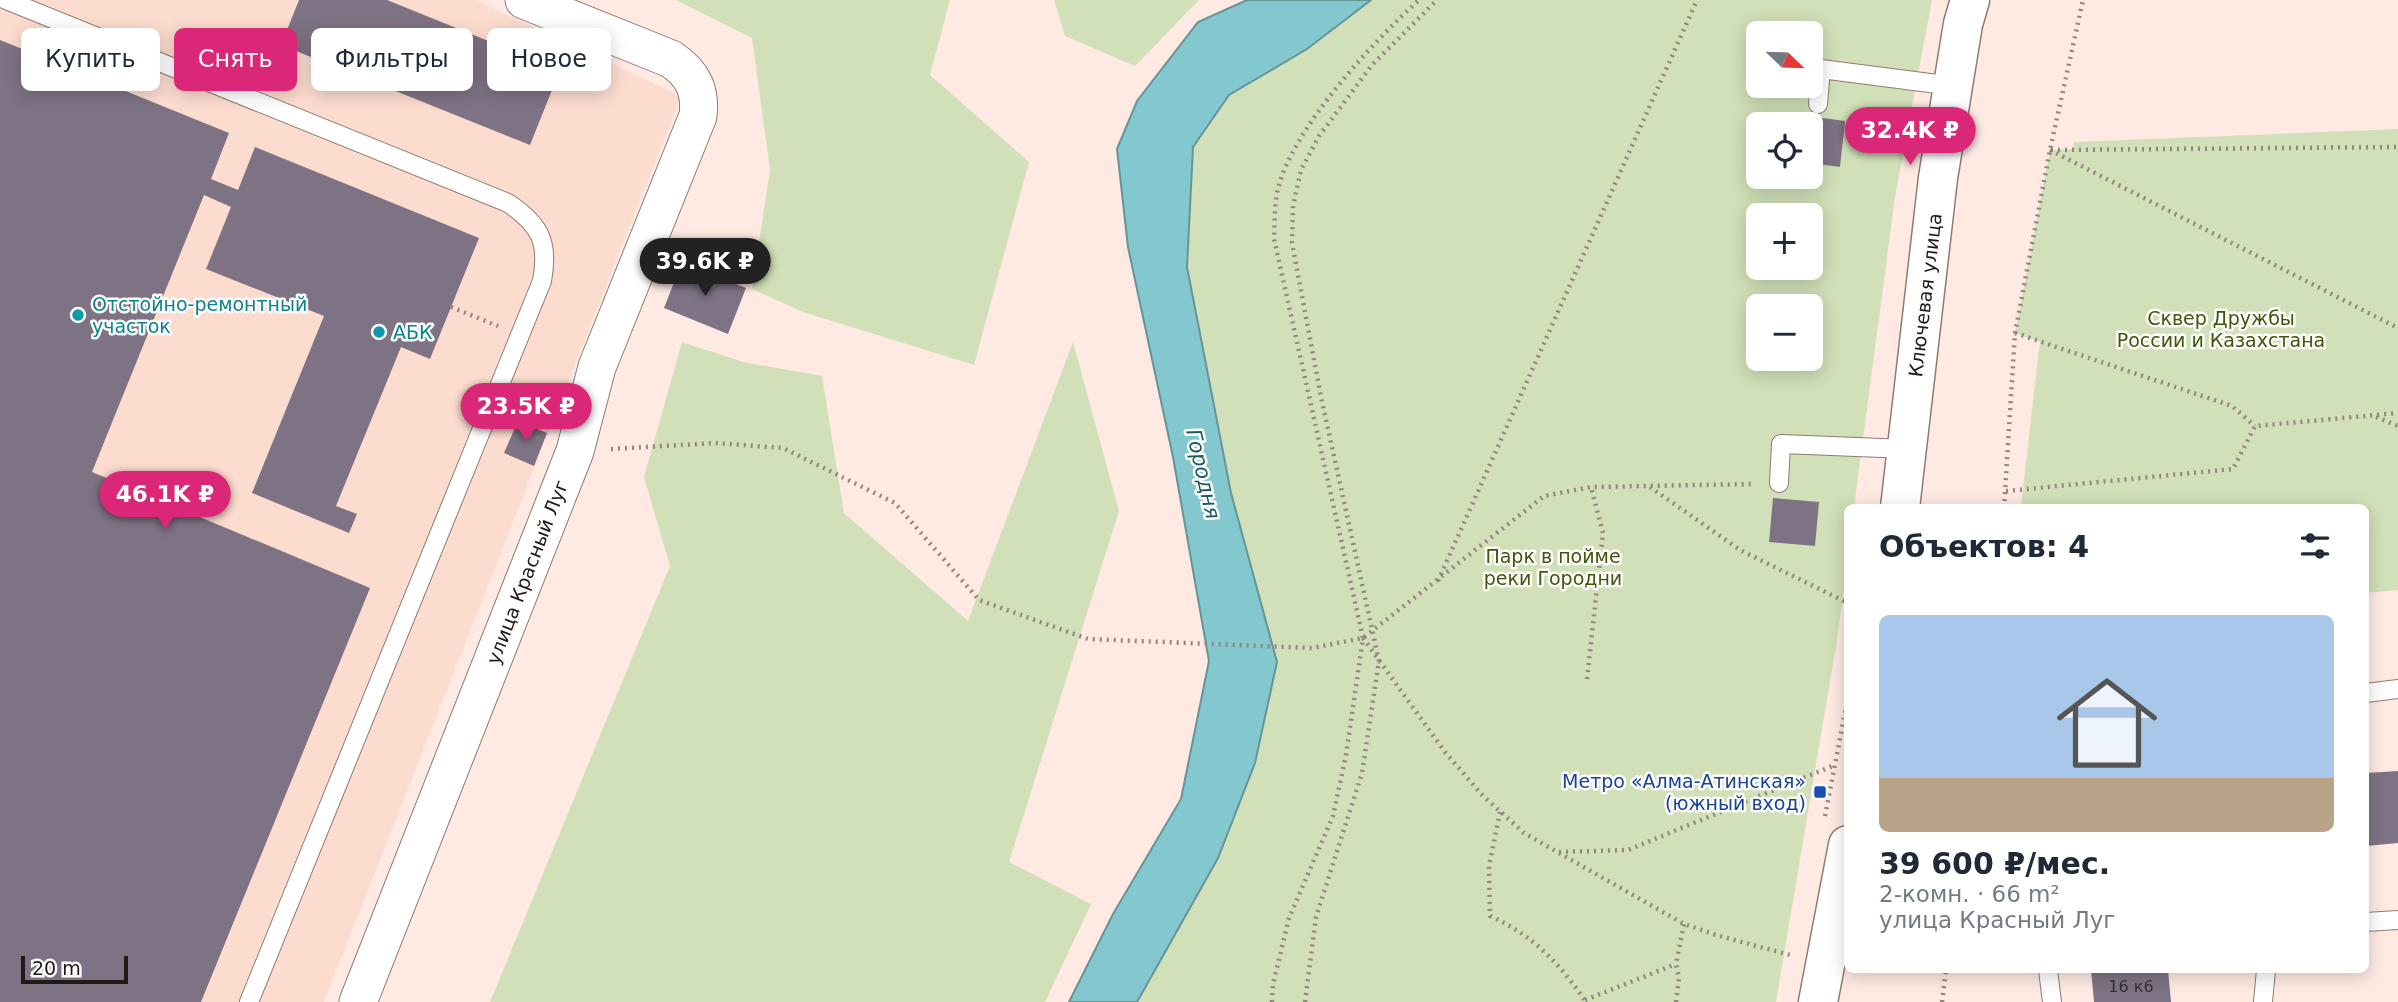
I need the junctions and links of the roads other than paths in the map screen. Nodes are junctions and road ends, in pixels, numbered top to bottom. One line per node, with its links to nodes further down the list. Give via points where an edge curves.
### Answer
1 (6, 0): 16 (lane, via 508,203 527,216 540,234 546,257 542,281)
2 (524, 0): 17 (street, улица Красный Луг, via 671,59 695,83 700,99 698,116 597,367 575,451)
3 (1967, 8): 4 (street, Ключевая улица)
4 (1953, 86): 5 (lane, via 1821,69); 6 (street, Ключевая улица)
5 (1818, 104)
6 (1907, 449): 7 (lane, via 1781,444); 8 (street, Ключевая улица)
7 (1779, 483)
8 (1900, 504)
9 (2398, 689): 10 (lane)
10 (2369, 693)
11 (1844, 866): 18 (street)
12 (2398, 920): 13 (lane)
13 (2369, 922)
14 (2048, 973): 19 (lane)
15 (2266, 973): 20 (lane)
16 (248, 1002)
17 (358, 1002)
18 (1818, 1002)
19 (2052, 1002)
20 (2263, 1002)

